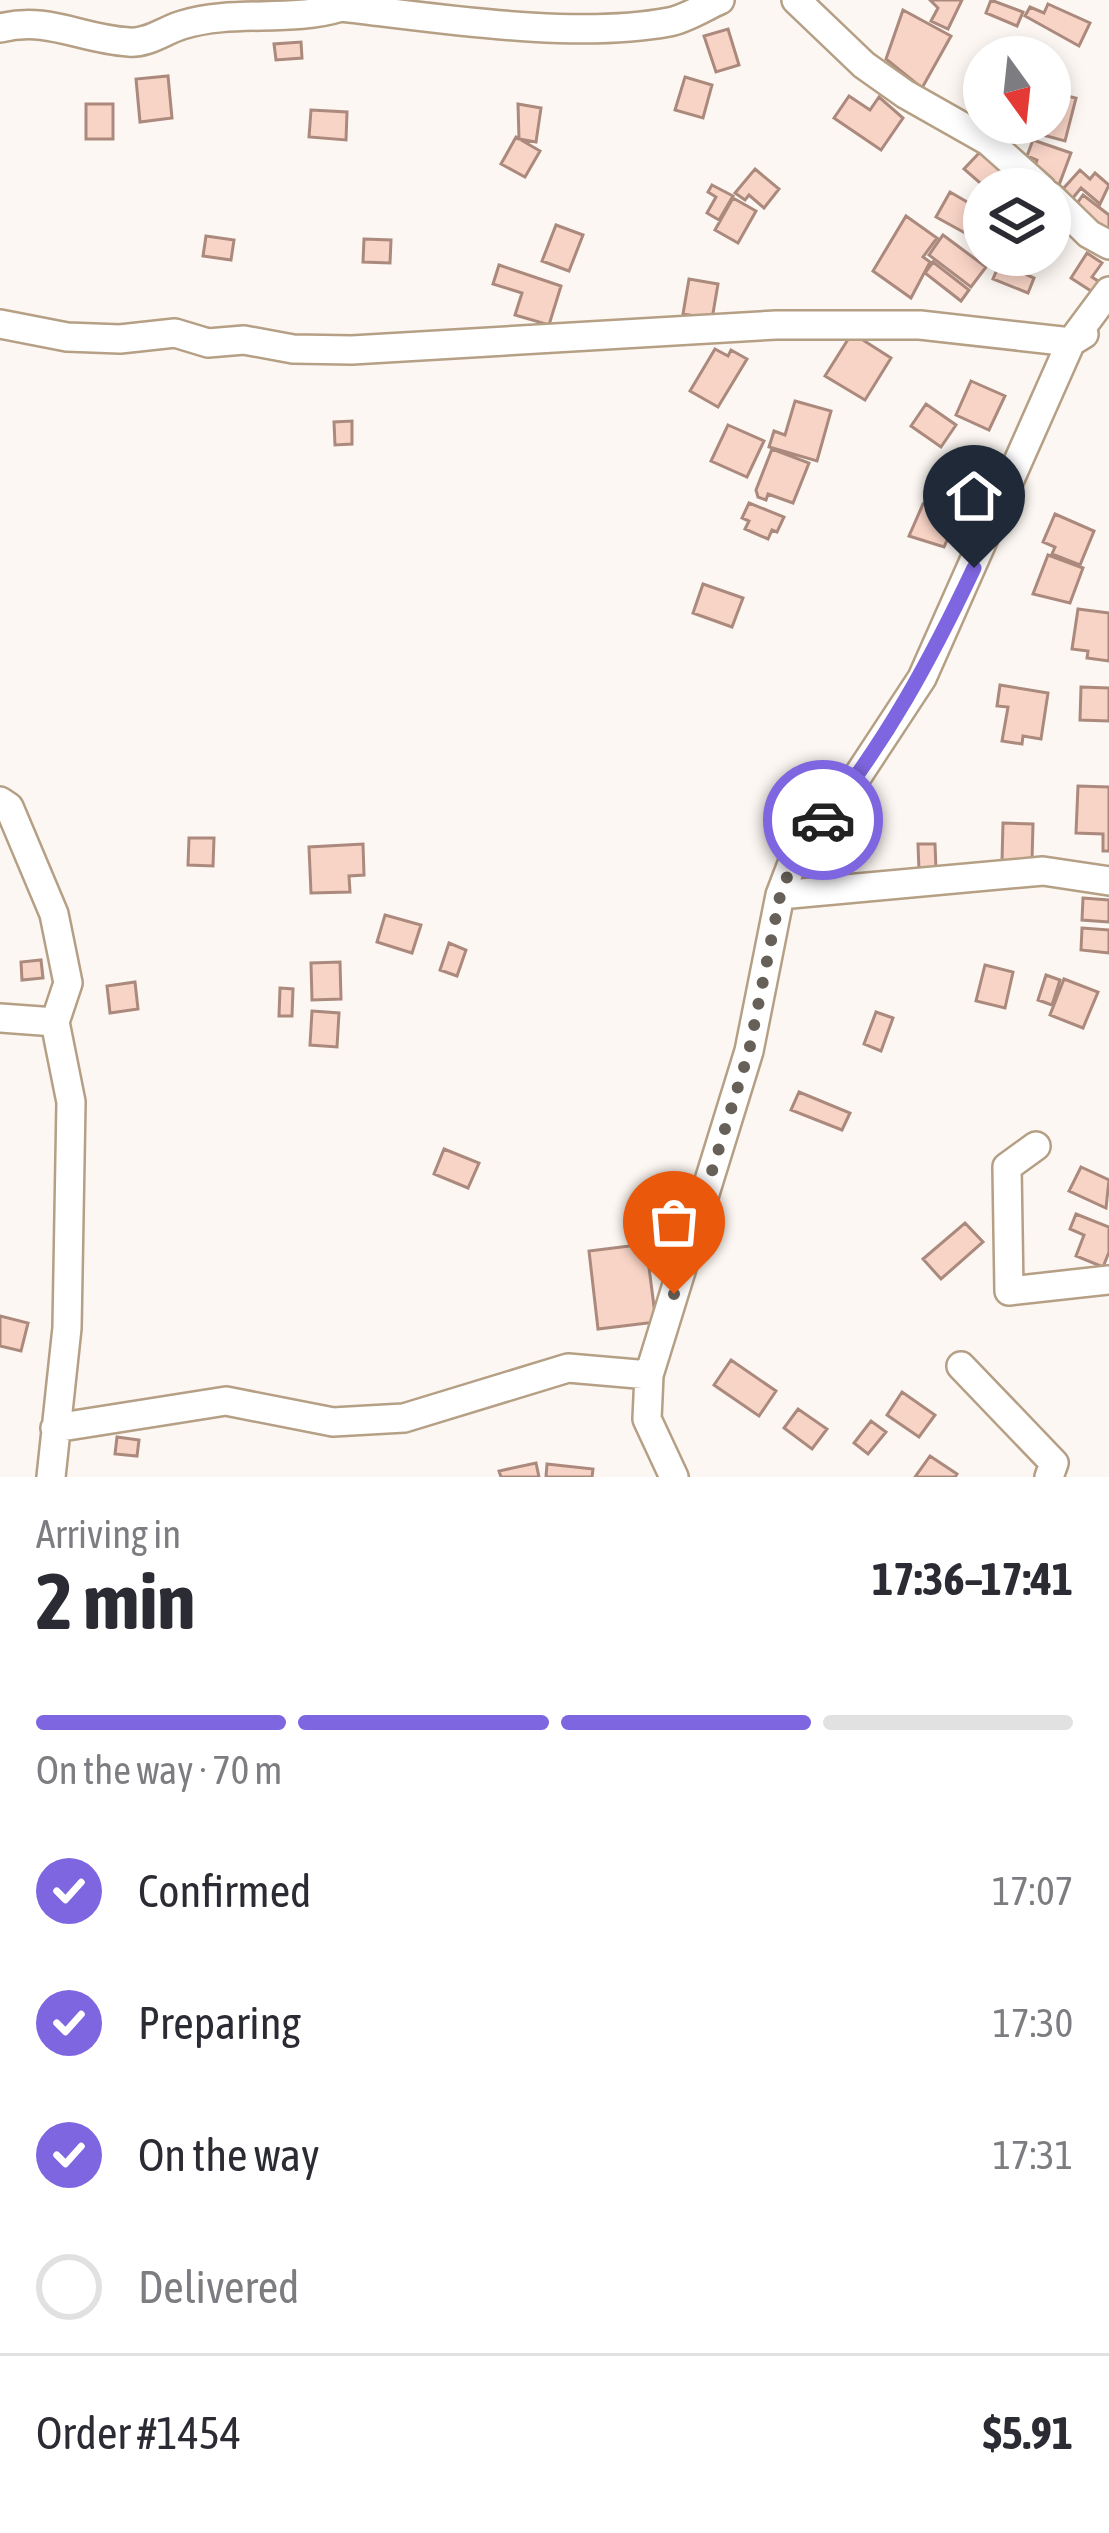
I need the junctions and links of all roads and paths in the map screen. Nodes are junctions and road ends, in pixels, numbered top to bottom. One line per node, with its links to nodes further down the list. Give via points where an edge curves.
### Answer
1 (720, 0): 3 (street, via 672,22 614,26 496,24)
2 (796, 0): 6 (street, via 865,65)
3 (341, 3): 4 (street, via 318,14 184,24 136,44 91,38)
4 (34, 10): 5 (street)
5 (0, 28)
6 (1018, 168)
7 (1071, 216): 8 (street)
8 (1109, 245)
9 (1109, 291): 12 (street)
10 (1109, 317): 12 (street)
11 (0, 324): 12 (street, via 67,337 175,333 292,350 776,325 920,325)
12 (1071, 342): 15 (street, via 922,678 796,853)
13 (0, 801): 17 (street, via 54,914 68,982)
14 (1109, 881): 15 (street, via 1043,871)
15 (780, 896): 21 (street, via 749,1051)
16 (0, 1018): 17 (street)
17 (55, 1022): 22 (street, via 71,1102 67,1328)
18 (1036, 1146): 19 (street, via 1006,1167 1009,1292)
19 (1109, 1280)
20 (961, 1366): 25 (street, via 1054,1463)
21 (650, 1375): 22 (street, via 568,1368 404,1418 333,1422 226,1401); 24 (street, via 647,1419)
22 (55, 1428): 23 (street)
23 (51, 1477)
24 (674, 1477)
25 (1049, 1477)

